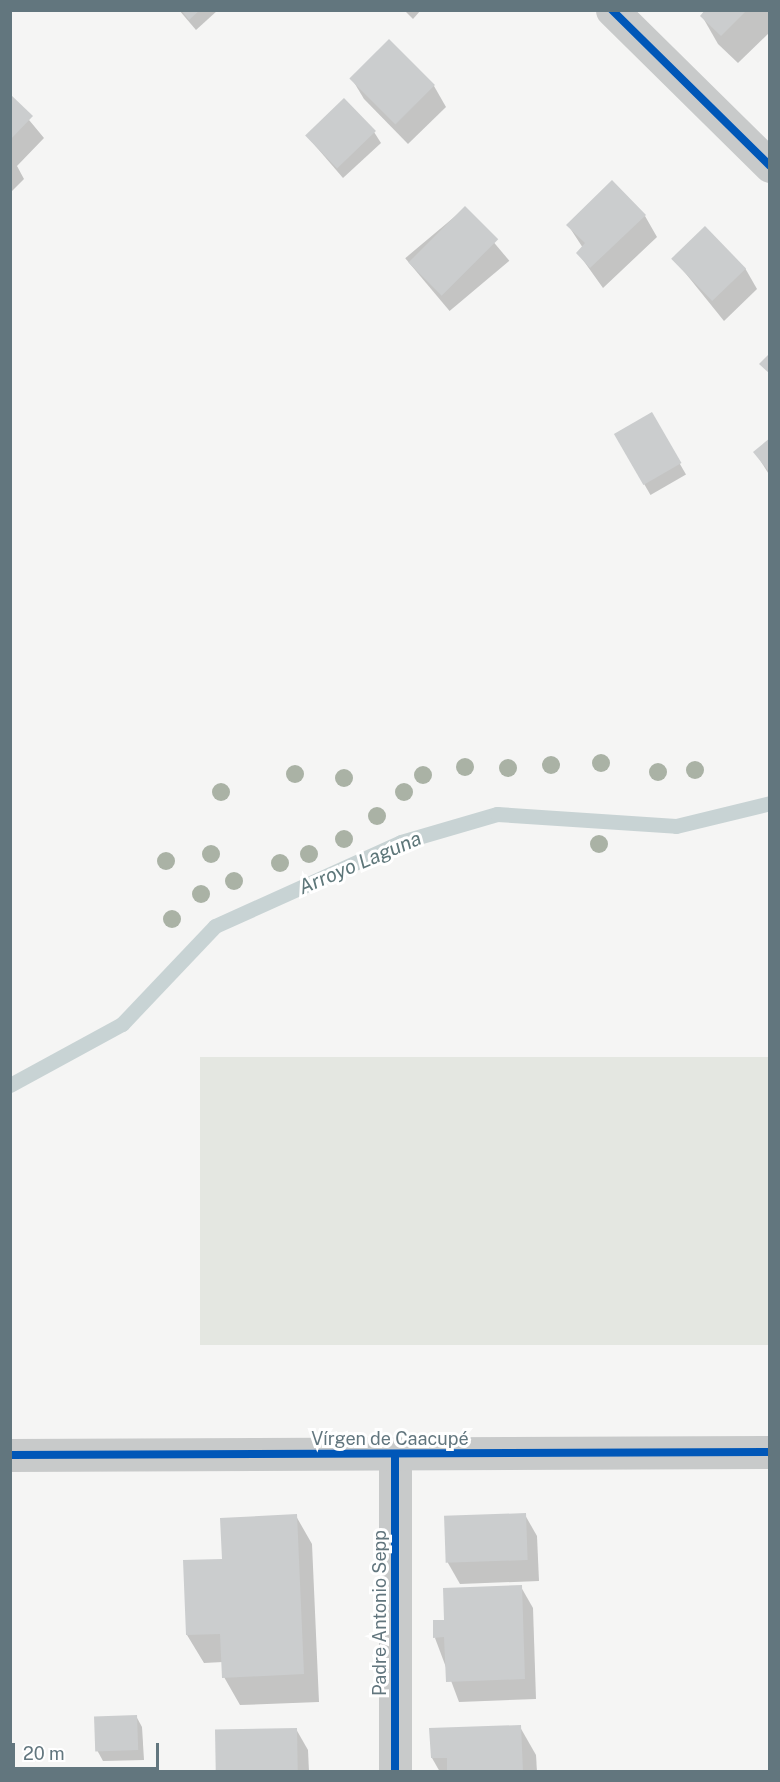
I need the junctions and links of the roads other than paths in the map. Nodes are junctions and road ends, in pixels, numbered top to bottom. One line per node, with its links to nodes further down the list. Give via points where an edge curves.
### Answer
1 (612, 10): 2 (street)
2 (770, 166)
3 (770, 1452): 4 (street, Vírgen de Caacupé)
4 (395, 1454): 5 (street, Vírgen de Caacupé); 6 (street, Padre Antonio Sepp)
5 (10, 1455)
6 (396, 1772)

